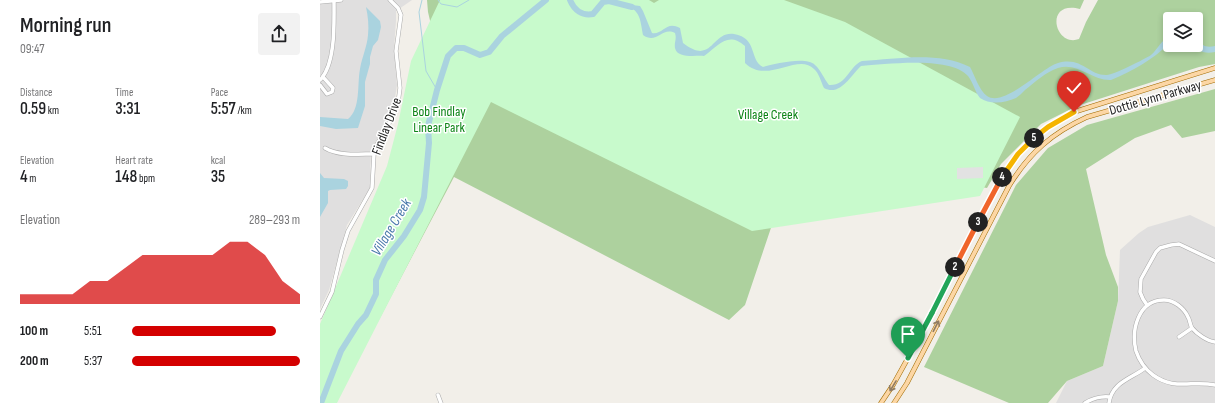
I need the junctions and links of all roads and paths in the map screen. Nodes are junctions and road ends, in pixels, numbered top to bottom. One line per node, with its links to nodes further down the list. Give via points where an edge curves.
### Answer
1 (334, 0): 2 (street); 4 (street); 6 (street, via 333,37 328,68)
2 (341, 0)
3 (390, 0): 10 (street, Findlay Drive, via 398,8 400,16 396,52 400,88 398,103)
4 (320, 2)
5 (1215, 68): 11 (main road, Dottie Lynn Parkway, via 1069,114 1048,127 1026,146)
6 (322, 78): 8 (street, via 333,88 332,92 327,94)
7 (1215, 80): 12 (main road, Dottie Lynn Parkway, via 1111,109 1069,125 1042,144)
8 (320, 85)
9 (325, 148): 10 (street, via 352,154)
10 (374, 154): 15 (street, Findlay Drive, via 372,188 348,231 332,292)
11 (1002, 177): 12 (main road); 19 (main road, Dottie Lynn Parkway)
12 (1011, 181): 21 (main road, Dottie Lynn Parkway, one-way to 12)
13 (1215, 261): 14 (street, via 1179,244 1160,248 1141,279 1140,292)
14 (1147, 305): 16 (street, via 1165,300 1177,304 1188,317); 20 (street, via 1141,311 1134,334 1136,351)
15 (320, 317)
16 (1192, 328): 17 (street); 18 (street, via 1205,339)
17 (1179, 337)
18 (1215, 342)
19 (903, 368): 21 (main road); 26 (main road, Dottie Lynn Parkway, one-way to 26)
20 (1146, 368): 22 (street, via 1154,376 1177,385 1206,382); 24 (street, via 1120,383)
21 (912, 373): 27 (main road, Dottie Lynn Parkway)
22 (1215, 384)
23 (438, 394): 25 (street)
24 (1110, 397): 28 (street, via 1098,397); 29 (street)
25 (441, 403)
26 (881, 403)
27 (894, 403)
28 (1085, 403)
29 (1109, 403)

